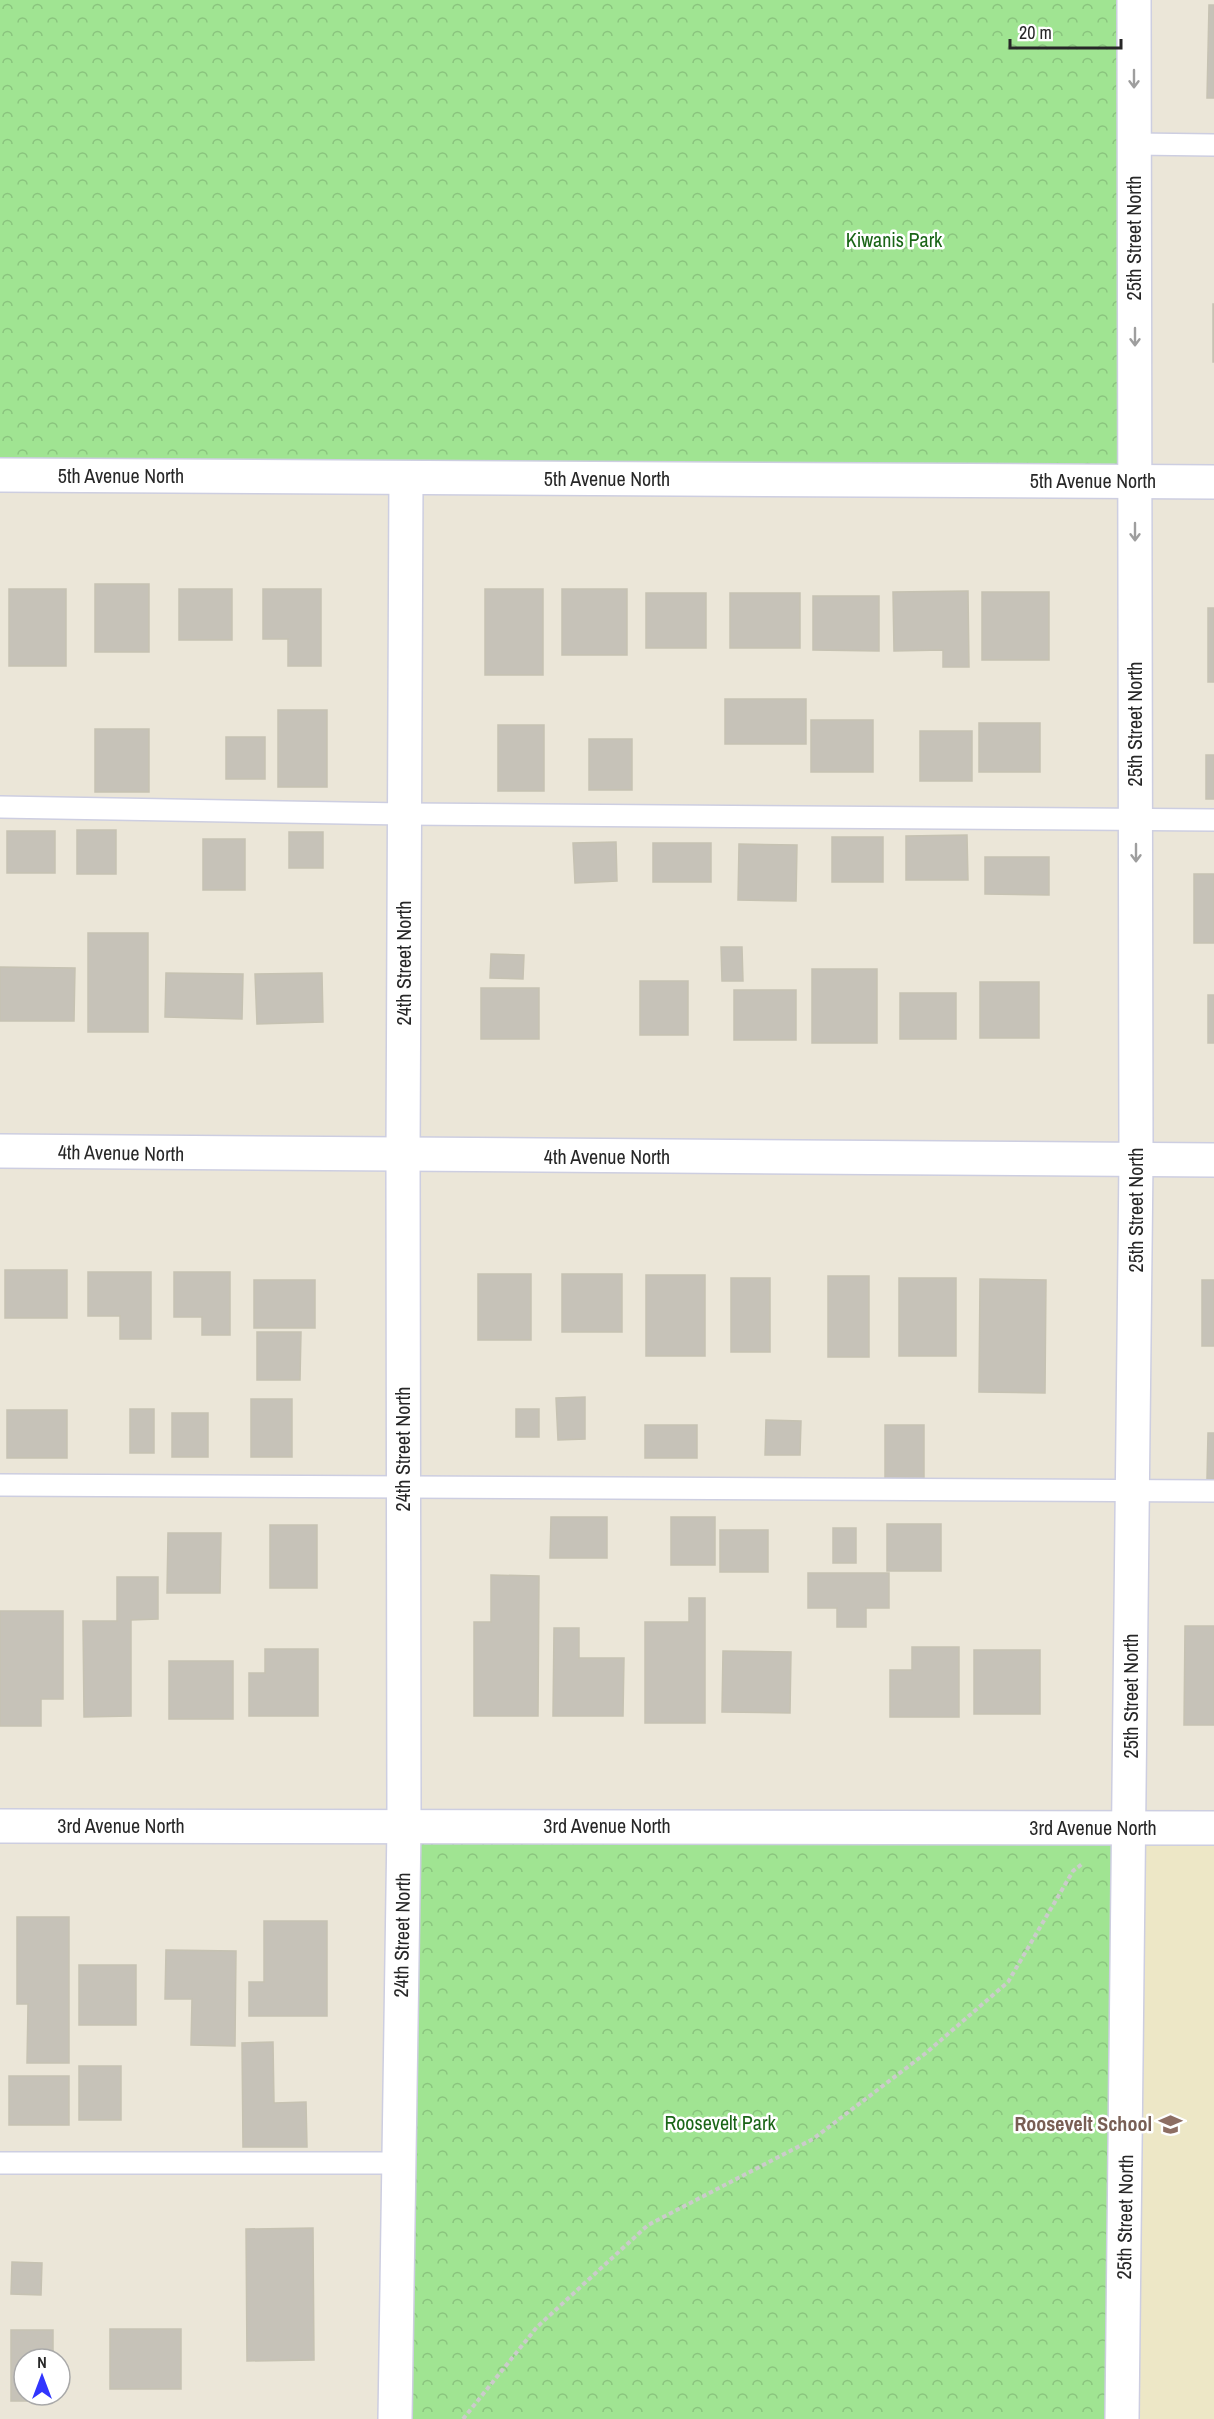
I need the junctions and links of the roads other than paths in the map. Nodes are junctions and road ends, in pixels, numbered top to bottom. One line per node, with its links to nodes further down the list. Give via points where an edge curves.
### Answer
1 (1134, 0): 2 (street, 25th Street North, one-way to 2)
2 (1134, 144): 3 (lane); 6 (street, 25th Street North, one-way to 6)
3 (1214, 144)
4 (0, 475): 5 (street, 5th Avenue North)
5 (406, 478): 6 (street, 5th Avenue North); 9 (street, 24th Street North)
6 (1135, 481): 7 (street, 5th Avenue North); 10 (street, 25th Street North, one-way to 10)
7 (1214, 482)
8 (0, 807): 9 (lane)
9 (404, 814): 10 (lane); 13 (street, 24th Street North)
10 (1136, 818): 11 (lane); 15 (street, 25th Street North, one-way to 15)
11 (1214, 820)
12 (0, 1151): 13 (street, 4th Avenue North)
13 (403, 1156): 15 (street, 4th Avenue North); 17 (street, 24th Street North)
14 (1214, 1160): 15 (street, 4th Avenue North)
15 (1136, 1161): 19 (street, 25th Street North)
16 (0, 1485): 17 (lane)
17 (403, 1488): 19 (lane); 21 (street, 24th Street North)
18 (1214, 1491): 19 (lane)
19 (1133, 1492): 22 (street, 25th Street North)
20 (0, 1826): 21 (street, 3rd Avenue North)
21 (404, 1826): 22 (street, 3rd Avenue North); 25 (street, 24th Street North)
22 (1130, 1828): 23 (street, 3rd Avenue North); 27 (street, 25th Street North)
23 (1214, 1828)
24 (0, 2163): 25 (lane)
25 (399, 2163): 26 (street, 24th Street North)
26 (395, 2419)
27 (1122, 2419)

